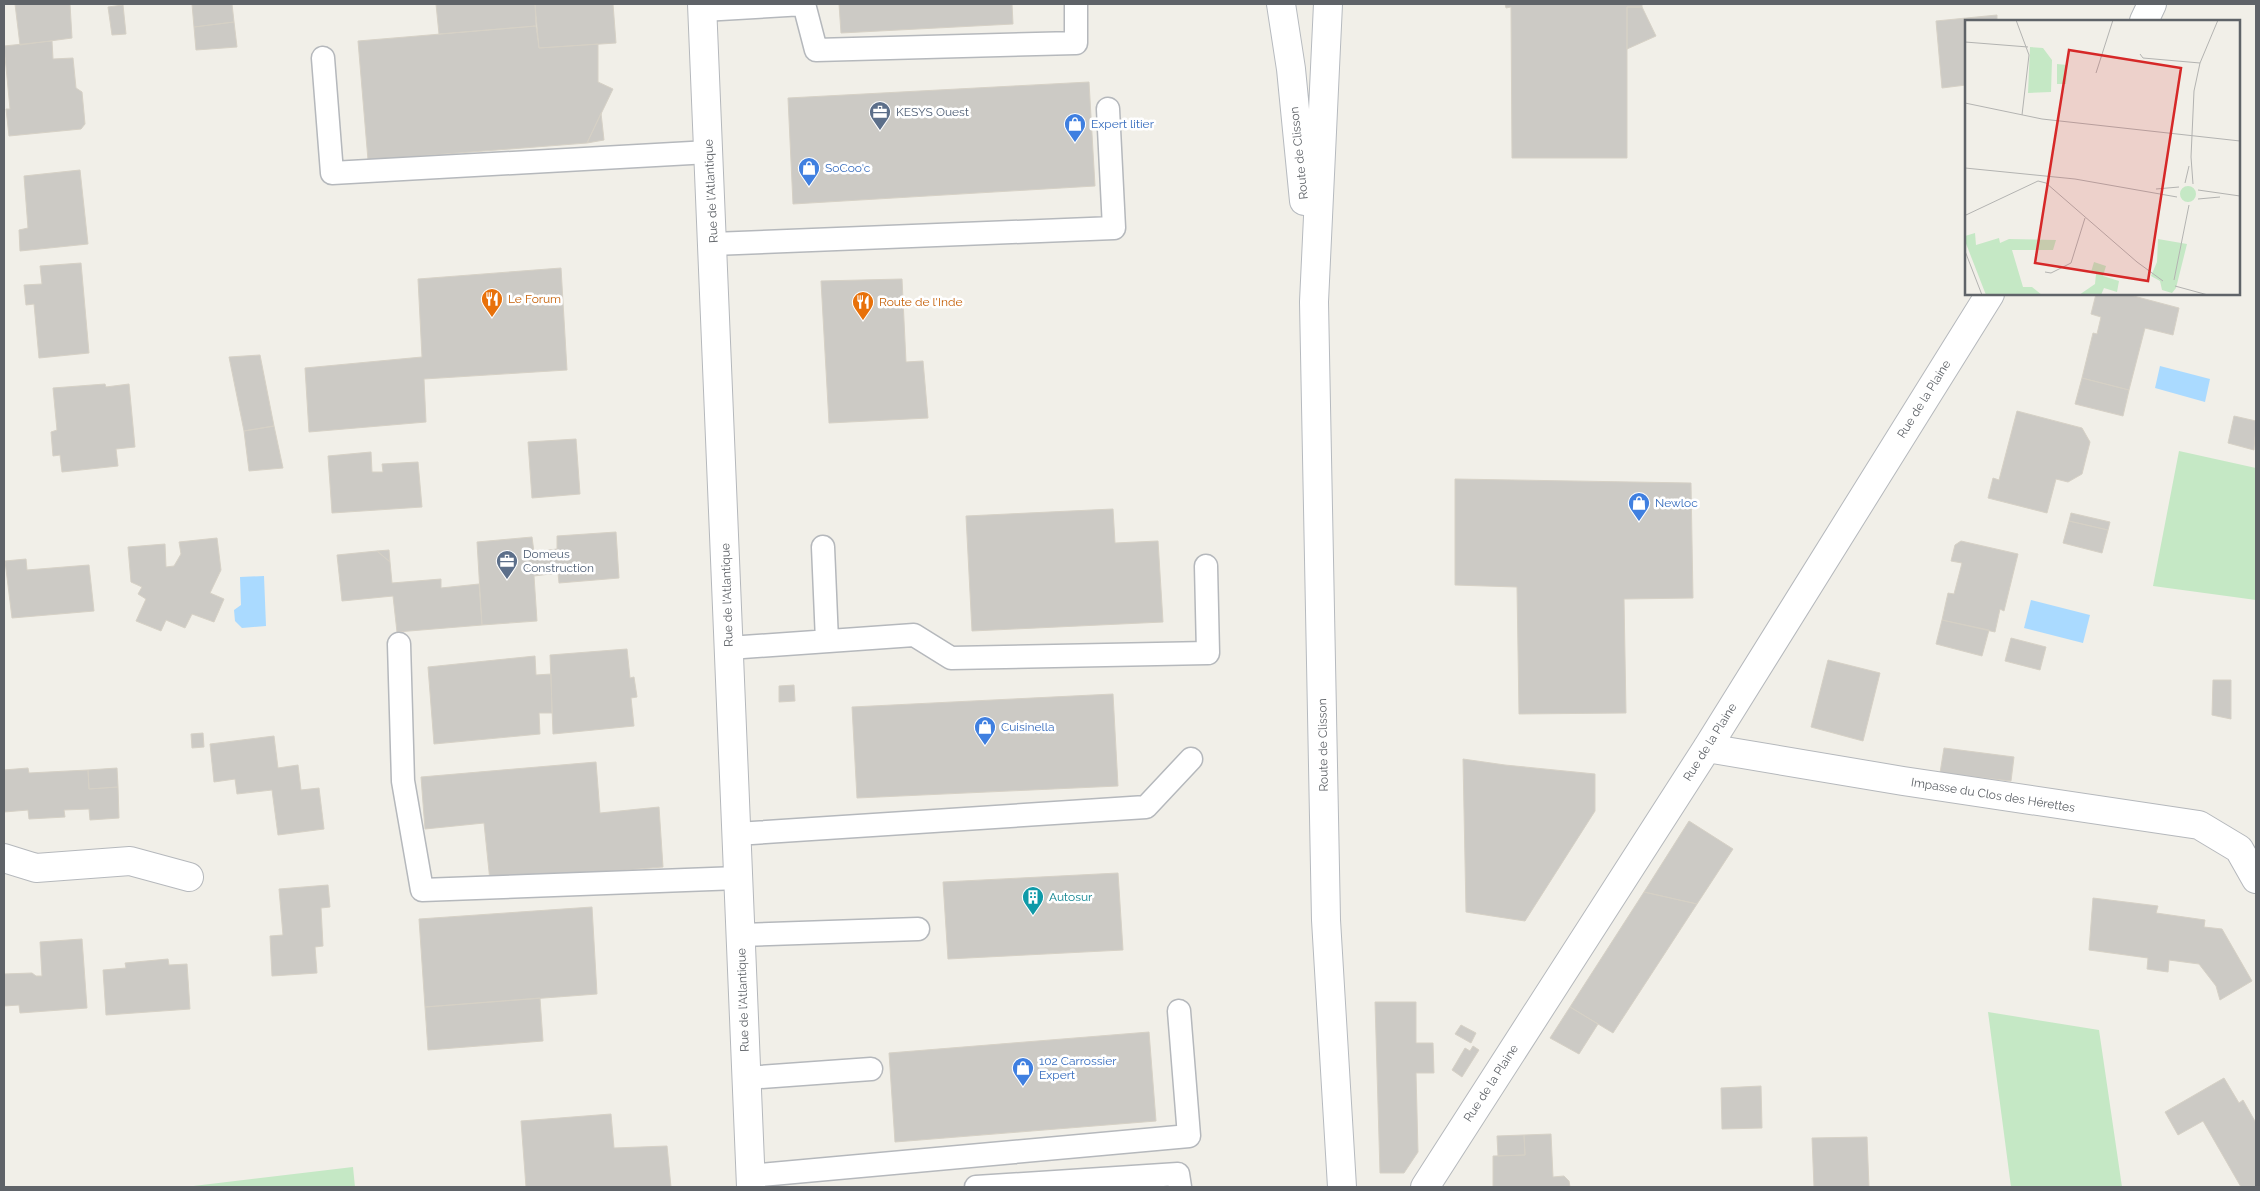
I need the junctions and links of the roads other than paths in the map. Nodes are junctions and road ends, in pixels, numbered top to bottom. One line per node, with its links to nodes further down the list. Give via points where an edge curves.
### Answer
1 (804, 4): 2 (lane, via 816,50 1076,43); 6 (lane)
2 (1076, 4)
3 (1281, 4): 13 (street, Route de Clisson, via 1291,69)
4 (1328, 4): 13 (street, Route de Clisson)
5 (2152, 4): 7 (street)
6 (702, 7): 10 (street, Rue de l'Atlantique)
7 (2144, 20)
8 (323, 58): 10 (lane, via 332,173)
9 (1108, 109): 11 (lane, via 1114,228)
10 (709, 152): 11 (street, Rue de l'Atlantique)
11 (713, 244): 18 (street, Rue de l'Atlantique)
12 (1989, 295): 19 (street, Rue de la Plaine)
13 (1314, 302): 34 (street, Route de Clisson, via 1326,920)
14 (823, 547): 16 (lane)
15 (1206, 566): 16 (lane, via 1208,653 951,658 914,635)
16 (827, 641): 18 (lane)
17 (399, 644): 24 (lane, via 403,781 422,890)
18 (729, 648): 21 (street, Rue de l'Atlantique)
19 (1706, 748): 25 (street, Impasse du Clos des Hérettes, via 2199,826 2239,849); 35 (street, Rue de la Plaine)
20 (1191, 759): 21 (lane, via 1146,807)
21 (736, 834): 24 (street, Rue de l'Atlantique)
22 (4, 858): 23 (street, via 36,868 130,862)
23 (189, 877)
24 (738, 878): 27 (street, Rue de l'Atlantique)
25 (2256, 879)
26 (918, 929): 27 (lane)
27 (740, 935): 30 (street, Rue de l'Atlantique)
28 (1179, 1010): 31 (lane, via 1189,1136)
29 (871, 1069): 30 (lane)
30 (746, 1078): 31 (street, Rue de l'Atlantique)
31 (751, 1182)
32 (976, 1187): 33 (lane, via 1178,1174)
33 (1180, 1187)
34 (1342, 1187)
35 (1424, 1187)

